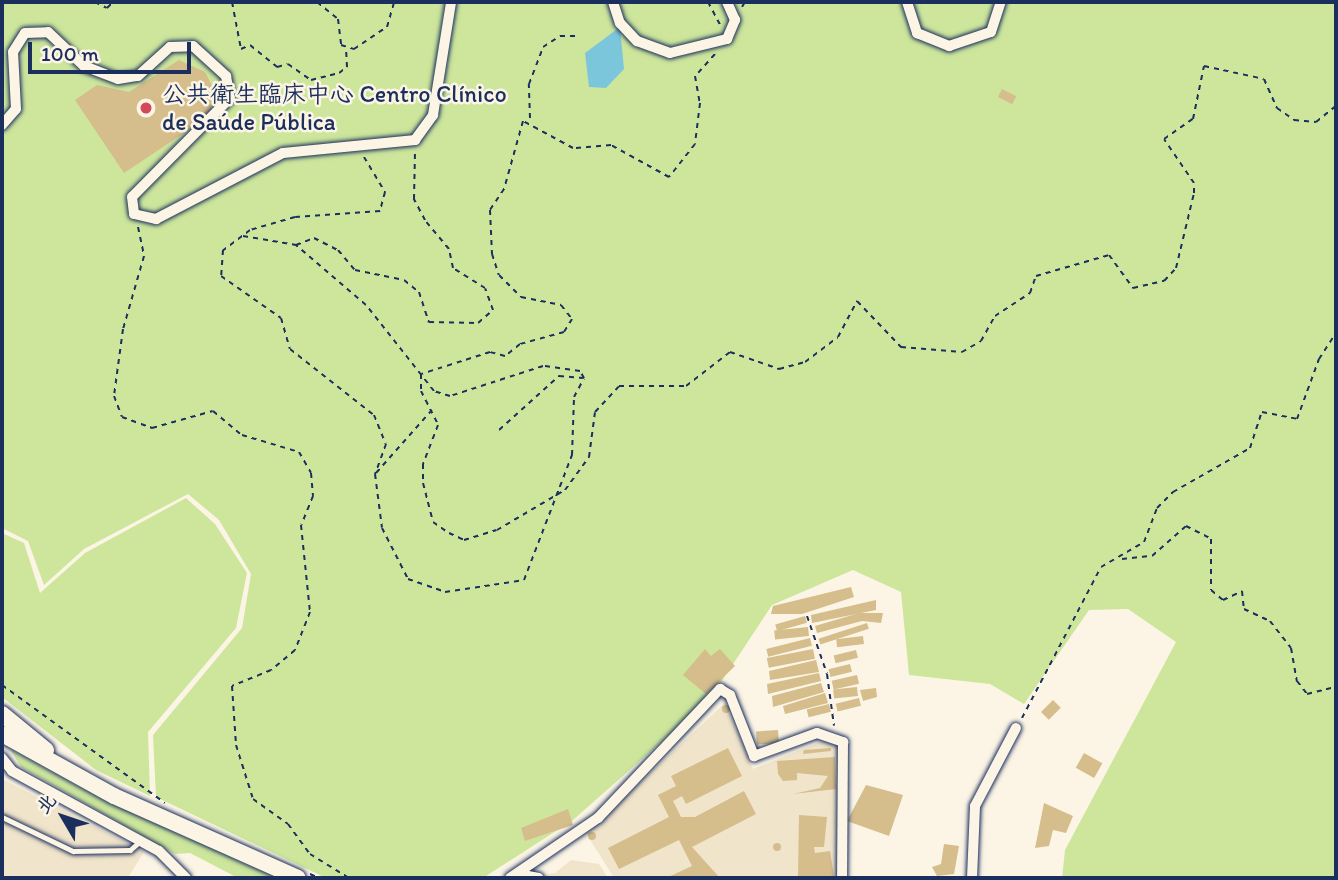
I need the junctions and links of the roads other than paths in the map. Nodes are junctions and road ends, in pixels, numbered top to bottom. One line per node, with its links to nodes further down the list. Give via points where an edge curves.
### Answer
1 (451, 2): 6 (street, via 433,115 415,140 284,153 156,219 134,214 132,197 152,171 230,99 226,76 192,46 170,47 138,76 118,79 84,66 48,33 25,33 13,52 16,109)
2 (612, 2): 3 (street, via 625,30 653,50 683,52 721,42 735,27)
3 (727, 2)
4 (907, 2): 5 (street, via 917,33 948,46 991,32)
5 (1001, 2)
6 (2, 125)
7 (2, 714): 9 (main road)
8 (1016, 728): 21 (street, via 975,806)
9 (9, 730): 10 (main road); 13 (main road)
10 (19, 744): 11 (street); 13 (main road)
11 (2, 748)
12 (2, 758): 15 (street, via 12,771)
13 (83, 779): 16 (main road)
14 (2, 817): 15 (lane, via 73,851 130,850)
15 (141, 840): 18 (street)
16 (303, 876)
17 (514, 876): 19 (street); 20 (street, via 598,818 720,689 730,695 754,756 817,733 843,742)
18 (186, 878)
19 (539, 878)
20 (842, 878)
21 (972, 878)

